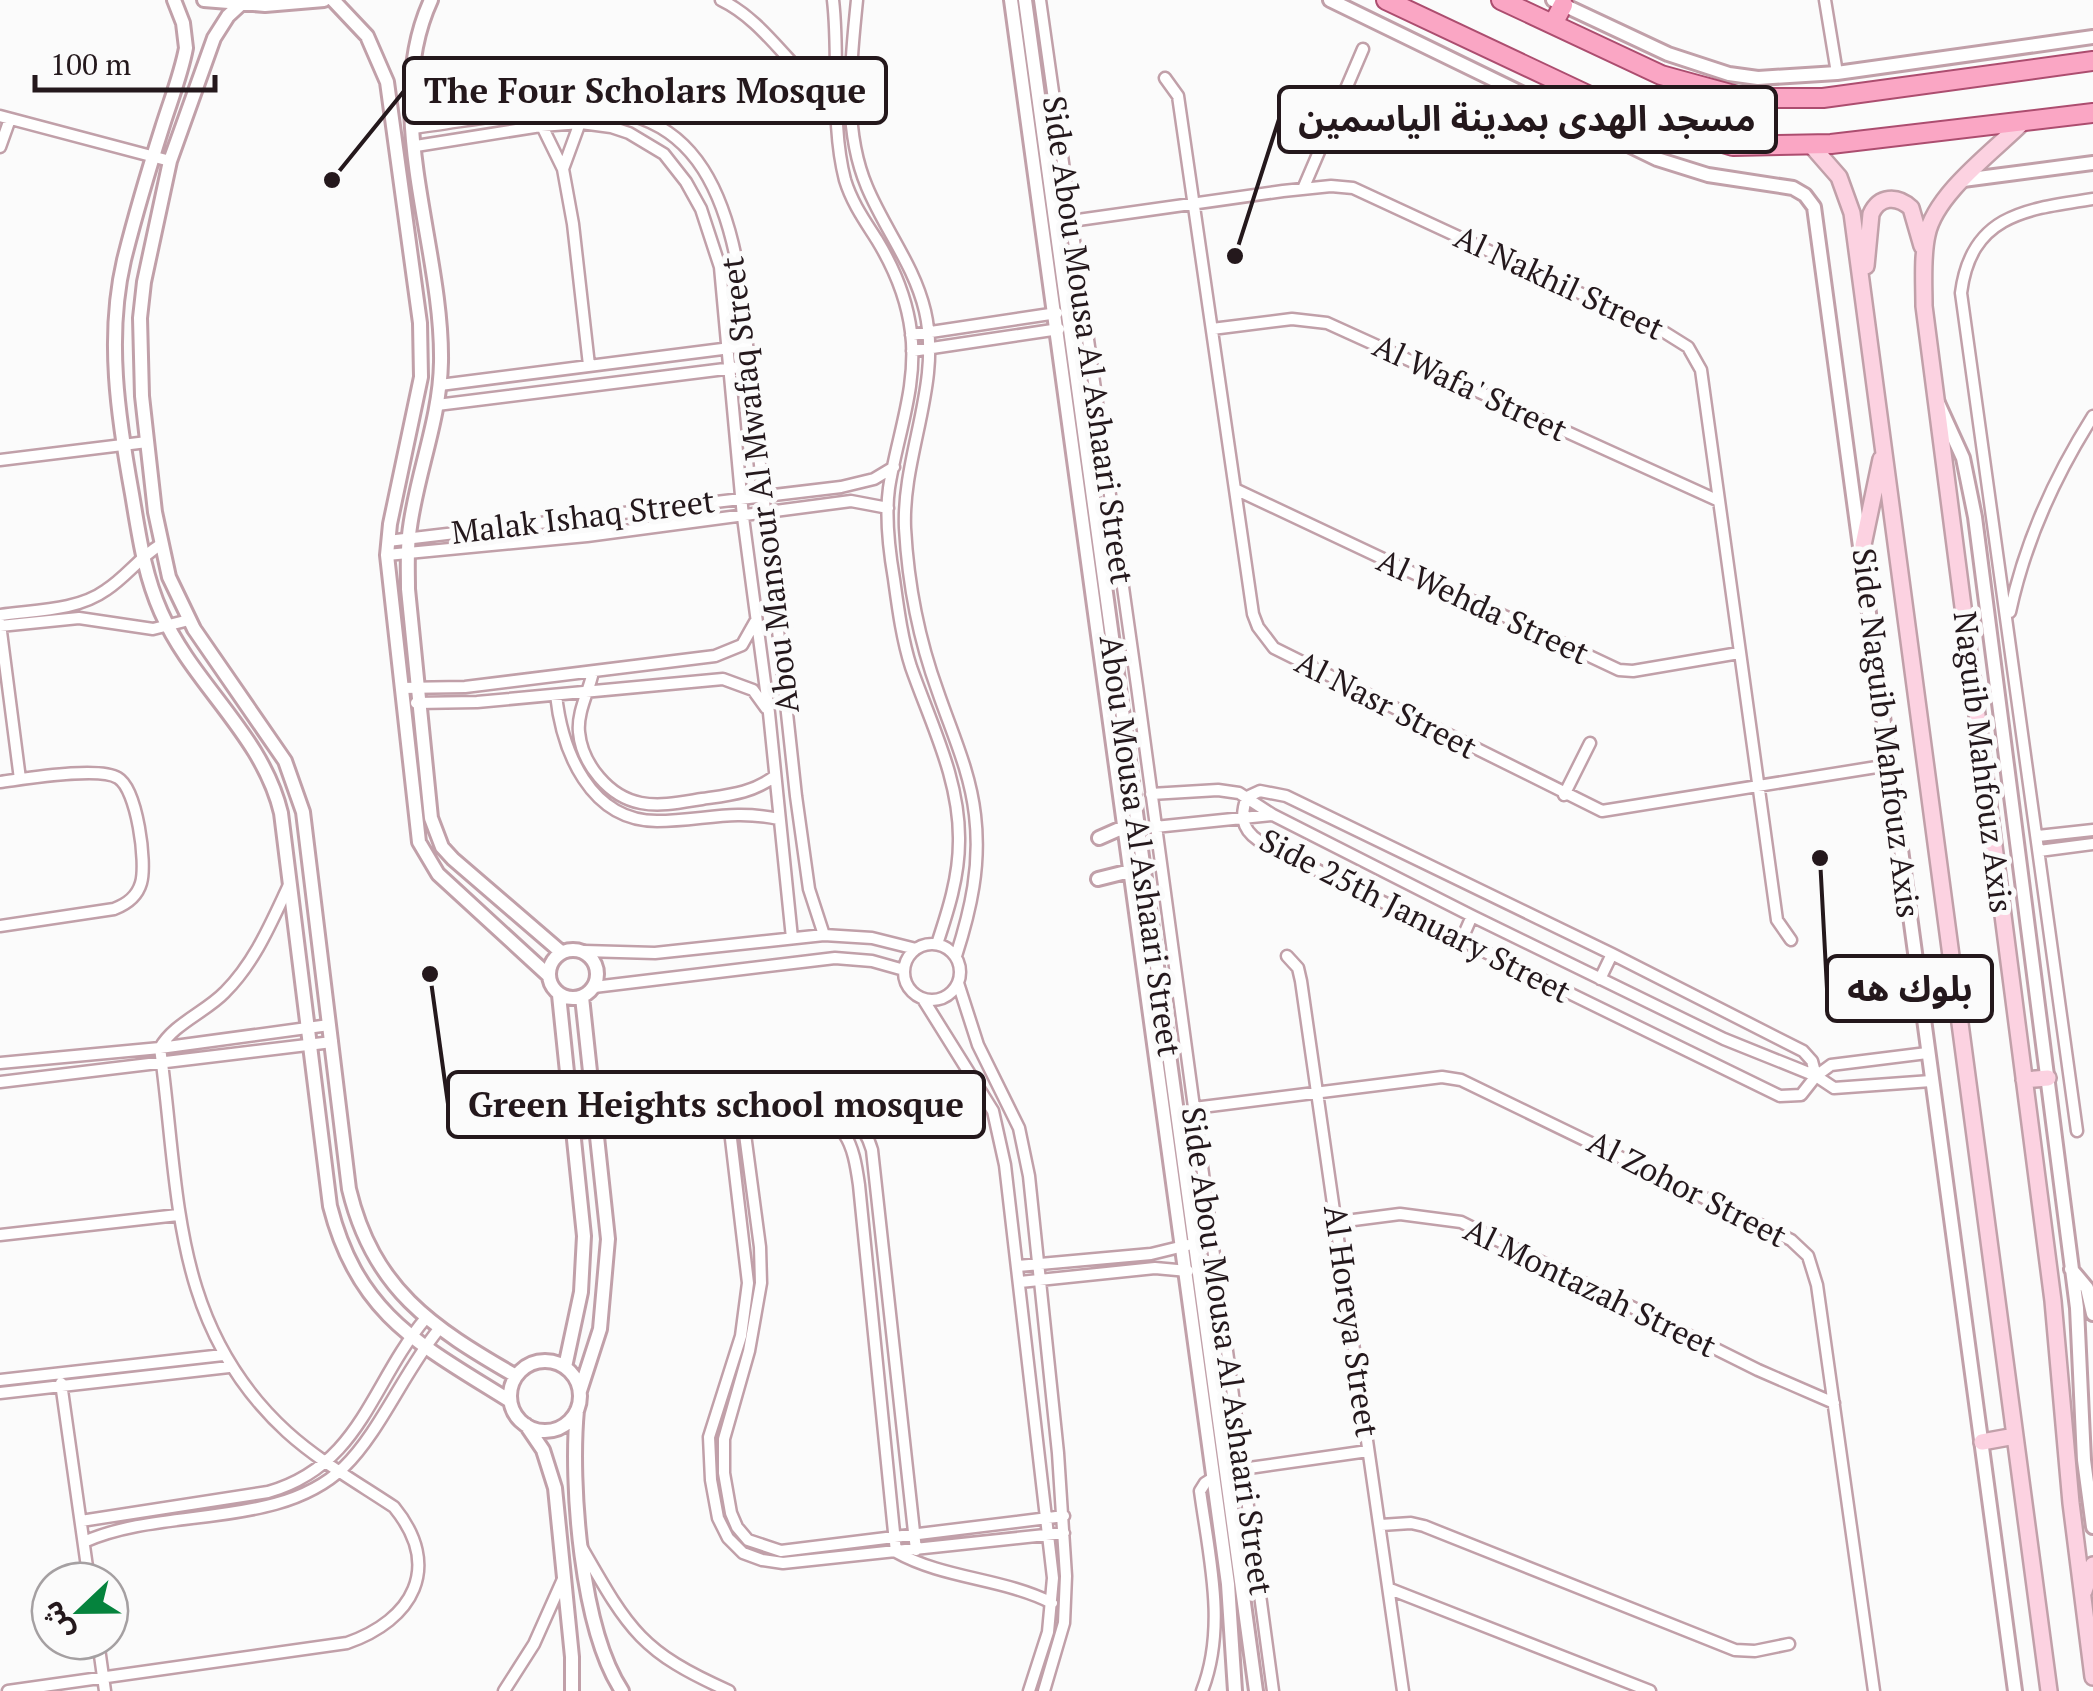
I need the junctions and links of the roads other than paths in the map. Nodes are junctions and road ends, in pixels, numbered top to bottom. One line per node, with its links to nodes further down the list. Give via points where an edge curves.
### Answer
1 (174, 0): 41 (street, via 186,48)
2 (204, 0): 17 (street)
3 (324, 0): 17 (street)
4 (333, 0): 28 (street, via 373,47)
5 (431, 0): 25 (street, via 414,48)
6 (721, 0): 24 (street, via 746,14)
7 (833, 0): 24 (street)
8 (857, 0): 26 (street)
9 (1011, 0): 52 (street, Abou Mousa Al Ashaari Street)
10 (1025, 0): 52 (street, Abou Mousa Al Ashaari Street)
11 (1040, 0): 49 (street, Side Abou Mousa Al Ashaari Street)
12 (1330, 0): 37 (street)
13 (1386, 0): 31 (main road)
14 (1501, 0): 18 (main road)
15 (1825, 0): 22 (street)
16 (1558, 2): 18 (main road); 22 (street, via 1668,54 1729,74)
17 (241, 4): 42 (street, via 214,38)
18 (1553, 24): 21 (main road, via 1661,75 1773,100)
19 (2093, 38): 22 (street)
20 (1363, 49): 46 (street)
21 (2093, 62)
22 (1837, 73)
23 (1166, 78): 48 (street, Al Nasr Street, via 1178,96)
24 (836, 100): 26 (street); 56 (street, via 846,185 897,280)
25 (410, 104): 28 (street); 36 (street)
26 (851, 105): 55 (street, via 866,186 917,284)
27 (584, 107): 29 (street, Abou Mansour Al Mwafaq Street); 34 (street); 57 (street, Abou Mansour Al Mwafaq Street, via 646,119 695,158 730,231)
28 (391, 108): 83 (street, via 422,350)
29 (538, 111): 35 (street); 36 (street, Abou Mansour Al Mwafaq Street)
30 (2093, 112): 33 (main road)
31 (1632, 116): 37 (main road); 38 (main road, via 1733,146)
32 (5, 118): 40 (street); 41 (street)
33 (2023, 122): 38 (main road); 45 (main road, Naguib Mahfouz Axis)
34 (580, 123): 35 (street, Abou Mansour Al Mwafaq Street); 44 (street); 59 (street, Abou Mansour Al Mwafaq Street, via 648,142 686,182 715,246)
35 (541, 126): 39 (street, Abou Mansour Al Mwafaq Street); 44 (street)
36 (413, 128): 39 (street)
37 (1624, 143): 82 (street, Side Naguib Mahfouz Axis, via 1708,176 1786,186 1814,207)
38 (1811, 145): 51 (main road, Naguib Mahfouz Axis, via 1850,200)
39 (416, 146): 64 (street, via 439,323)
40 (0, 148)
41 (153, 156): 42 (street); 69 (street, via 116,308)
42 (170, 161): 68 (street, via 140,318)
43 (2093, 163): 45 (street)
44 (563, 169): 61 (street)
45 (1964, 180): 50 (main road, Naguib Mahfouz Axis, via 1933,215)
46 (1303, 189): 48 (street, Al Nakhil Street); 76 (street, Al Nakhil Street, via 1341,186 1367,193 1678,339 1701,370)
47 (2093, 199): 90 (street, via 2026,210 1999,222 1963,276)
48 (1195, 205): 49 (street, Al Nakhil Street); 54 (street, Al Nasr Street)
49 (1072, 222): 110 (street, Side Abou Mousa Al Ashaari Street)
50 (1925, 254): 51 (main road, via 1911,208 1896,199 1878,203); 65 (main road, Naguib Mahfouz Axis)
51 (1862, 290): 70 (main road, Naguib Mahfouz Axis)
52 (1061, 312): 53 (street, Abou Mousa Al Ashaari Street); 55 (street)
53 (1063, 329): 58 (street); 118 (street, Abou Mousa Al Ashaari Street, via 1087,600); 146 (street, Abou Mousa Al Ashaari Street)
54 (1212, 329): 73 (street, Al Nasr Street); 76 (street, Al Wafa' Street, via 1327,323)
55 (928, 332): 56 (street); 58 (street)
56 (911, 335): 60 (street)
57 (746, 346): 59 (street); 62 (street, Abou Mansour Al Mwafaq Street)
58 (930, 348): 60 (street); 141 (street, via 905,527 920,629 962,752 975,814 976,876)
59 (726, 349): 61 (street); 63 (street, Abou Mansour Al Mwafaq Street)
60 (912, 351): 72 (street)
61 (589, 365): 64 (street)
62 (748, 366): 63 (street); 74 (street, Abou Mansour Al Mwafaq Street)
63 (728, 369): 66 (street); 75 (street, Abou Mansour Al Mwafaq Street)
64 (440, 385): 66 (street)
65 (1936, 399): 161 (street, via 1972,497); 162 (main road, Naguib Mahfouz Axis)
66 (437, 405): 80 (street)
67 (2093, 416): 90 (street, via 2040,517)
68 (148, 442): 69 (street); 81 (street)
69 (123, 444): 71 (street); 85 (street)
70 (1883, 450): 82 (main road); 212 (main road, Naguib Mahfouz Axis)
71 (0, 460)
72 (894, 467): 74 (street, Malak Ishaq Street, via 862,483); 77 (street)
73 (1237, 490): 95 (street, Al Wehda Street, via 1619,670); 111 (street, Al Nasr Street, via 1253,614 1274,648)
74 (762, 496): 75 (street, Malak Ishaq Street); 78 (street, Abou Mansour Al Mwafaq Street)
75 (741, 498): 79 (street, Abou Mansour Al Mwafaq Street); 80 (street, Malak Ishaq Street)
76 (1719, 500): 95 (street, Al Nakhil Street)
77 (888, 508): 78 (street, Malak Ishaq Street, via 851,501); 136 (street, via 902,630 948,766 958,817 954,885)
78 (764, 514): 79 (street, Malak Ishaq Street); 94 (street, Abou Mansour Al Mwafaq Street)
79 (743, 517): 84 (street, Malak Ishaq Street); 91 (street, Abou Mansour Al Mwafaq Street)
80 (408, 539): 83 (street, Malak Ishaq Street); 84 (street)
81 (160, 545): 85 (street); 89 (street)
82 (1863, 545): 105 (street, Side Naguib Mahfouz Axis)
83 (387, 548): 84 (street, Malak Ishaq Street); 100 (street)
84 (408, 554): 98 (street)
85 (142, 556): 86 (street, via 108,590); 93 (street)
86 (78, 604): 87 (street); 88 (street)
87 (0, 614)
88 (79, 618): 92 (street); 93 (street)
89 (189, 620): 93 (street); 152 (street, via 272,737 296,786)
90 (2008, 620): 121 (street)
91 (756, 621): 96 (street, Abou Mansour Al Mwafaq Street); 97 (street, via 742,645 724,654)
92 (0, 625): 107 (street)
93 (169, 628): 127 (street, via 268,770 281,813)
94 (778, 652): 96 (street); 112 (street, Abou Mansour Al Mwafaq Street)
95 (1740, 652): 109 (street, Al Nakhil Street)
96 (760, 655): 103 (street, Abou Mansour Al Mwafaq Street)
97 (594, 672): 98 (street); 99 (street)
98 (420, 688): 100 (street); 102 (street)
99 (589, 691): 101 (street); 103 (street, via 723,679 753,690); 106 (street, via 580,719 584,754 597,776 624,798 659,805 736,794)
100 (401, 695): 102 (street); 144 (street, via 426,860)
101 (556, 695): 102 (street); 117 (street, via 576,768 604,804 654,821 748,813)
102 (421, 703): 139 (street, via 431,818 442,847)
103 (769, 713): 106 (street, Abou Mansour Al Mwafaq Street)
104 (1590, 743): 111 (street)
105 (1889, 765): 109 (street, Al Nasr Street); 157 (street, Side Naguib Mahfouz Axis)
106 (775, 776): 114 (street, Abou Mansour Al Mwafaq Street)
107 (20, 779): 108 (street); 130 (street, via 101,773 118,778 129,791 142,871 135,895 114,910)
108 (0, 782)
109 (1759, 786): 111 (street, Al Nasr Street, via 1614,811); 135 (street, Al Nakhil Street, via 1777,920)
110 (1151, 794): 113 (street, via 1218,790); 119 (street, Side Abou Mousa Al Ashaari Street)
111 (1564, 795)
112 (796, 796): 114 (street); 131 (street, Abou Mansour Al Mwafaq Street, via 809,889)
113 (1246, 797): 115 (street); 116 (street, Side 25th January Street); 128 (street, Side 25th January Street, via 1260,791 1286,796)
114 (778, 798): 117 (street, Abou Mansour Al Mwafaq Street)
115 (1272, 815): 116 (street); 129 (street)
116 (1241, 818): 119 (street); 134 (street, Side 25th January Street, via 1256,840)
117 (779, 819): 132 (street, Abou Mansour Al Mwafaq Street)
118 (1124, 827): 122 (street); 125 (street, Abou Mousa Al Ashaari Street)
119 (1155, 828): 168 (street, Side Abou Mousa Al Ashaari Street)
120 (2093, 830): 121 (street)
121 (2038, 836): 124 (street)
122 (1100, 838)
123 (2093, 844): 124 (street)
124 (2039, 851): 173 (street)
125 (1130, 870): 126 (street); 146 (street, Abou Mousa Al Ashaari Street, via 1132,940)
126 (1098, 879)
127 (289, 886): 153 (street); 156 (street, via 236,980)
128 (1529, 915): 133 (street); 140 (street, Side 25th January Street)
129 (1472, 916): 133 (street); 134 (street)
130 (0, 926)
131 (824, 936): 132 (street); 137 (street)
132 (792, 938): 138 (street, via 655,953)
133 (1519, 939): 145 (street)
134 (1461, 940): 160 (street, Side 25th January Street, via 1780,1096 1801,1094)
135 (1790, 940)
136 (937, 944): 137 (street); 141 (street)
137 (916, 949): 143 (street)
138 (584, 951): 139 (street); 148 (street, via 596,967)
139 (561, 952): 144 (street)
140 (1612, 954): 145 (street); 160 (street, Side 25th January Street, via 1803,1050)
141 (956, 956): 147 (street)
142 (1288, 956): 165 (street, Al Horeya Street, via 1301,980)
143 (904, 970): 148 (street, via 835,958); 151 (street, via 911,990)
144 (548, 974): 149 (street)
145 (1600, 979): 160 (street)
146 (1151, 982): 181 (street, Abou Mousa Al Ashaari Street)
147 (958, 983): 151 (street, via 944,998); 182 (street, via 978,1045 1019,1128)
148 (594, 987): 150 (street)
149 (560, 994): 150 (street); 172 (street)
150 (582, 997): 171 (street)
151 (923, 999): 183 (street, via 993,1111)
152 (329, 1025): 153 (street); 154 (street)
153 (306, 1028): 155 (street); 156 (street)
154 (332, 1042): 155 (street); 191 (street, via 357,1219 379,1266)
155 (308, 1045): 159 (street); 193 (street, via 336,1232 358,1279)
156 (160, 1048): 158 (street); 159 (street)
157 (1927, 1053): 160 (street, via 1831,1065); 163 (street, Side Naguib Mahfouz Axis)
158 (0, 1062)
159 (162, 1064): 164 (street); 178 (street)
160 (1816, 1076): 163 (street, via 1842,1088)
161 (2048, 1078): 162 (main road); 184 (street)
162 (2024, 1080): 236 (main road, Naguib Mahfouz Axis)
163 (1931, 1081): 213 (street, Side Naguib Mahfouz Axis)
164 (0, 1082)
165 (1319, 1092): 168 (street, Al Zohor Street); 179 (street, Al Horeya Street); 207 (street, Al Zohor Street, via 1461,1080 1791,1240 1813,1270)
166 (741, 1104): 167 (street); 169 (street); 174 (street, via 826,1100)
167 (727, 1105): 170 (street); 171 (street)
168 (1194, 1108): 216 (street, Side Abou Mousa Al Ashaari Street)
169 (742, 1117): 170 (street); 175 (street, via 808,1113 830,1121); 189 (street)
170 (729, 1118): 171 (street); 188 (street)
171 (596, 1124): 172 (street); 204 (street, via 606,1277 600,1329)
172 (572, 1126): 198 (street, via 583,1264)
173 (2077, 1131)
174 (866, 1133): 175 (street); 176 (street)
175 (849, 1141): 177 (street)
176 (879, 1207): 177 (street); 224 (street)
177 (860, 1210): 226 (street)
178 (178, 1216): 180 (street); 195 (street, via 203,1310)
179 (1338, 1222): 207 (street, Al Montazah Street, via 1400,1214 1461,1222); 214 (street, Al Horeya Street)
180 (0, 1236)
181 (1188, 1245): 182 (street); 185 (street, Abou Mousa Al Ashaari Street)
182 (1038, 1264): 183 (street); 186 (street)
183 (1018, 1266): 187 (street)
184 (2072, 1268): 190 (street, via 2087,1288); 211 (street)
185 (1191, 1270): 186 (street); 218 (street, Abou Mousa Al Ashaari Street); 238 (street, Abou Mousa Al Ashaari Street)
186 (1040, 1280): 187 (street); 219 (street)
187 (1020, 1282): 220 (street)
188 (748, 1283): 189 (street); 231 (street, via 741,1336 709,1437 710,1480 728,1538 743,1552 783,1563)
189 (760, 1283): 226 (street, via 724,1440 737,1528 748,1540 781,1551)
190 (2093, 1314)
191 (424, 1319): 192 (street); 193 (street)
192 (439, 1329): 194 (street); 201 (street)
193 (410, 1337): 194 (street); 215 (street)
194 (424, 1347): 206 (street); 217 (street)
195 (224, 1355): 196 (street); 197 (street)
196 (148, 1363): 199 (street); 200 (street)
197 (230, 1367): 200 (street); 215 (street, via 267,1413)
198 (566, 1368): 201 (street, via 538,1362); 204 (street)
199 (59, 1372): 202 (street); 203 (street)
200 (149, 1376): 203 (street)
201 (516, 1376): 206 (street)
202 (0, 1380)
203 (61, 1387): 205 (street); 221 (street)
204 (580, 1391): 209 (street)
205 (0, 1393)
206 (510, 1401): 210 (street)
207 (1834, 1403): 256 (street, Al Zohor Street)
208 (2093, 1404): 211 (street)
209 (577, 1410): 210 (street, via 555,1430); 229 (street, via 573,1478)
210 (526, 1426): 234 (street, via 550,1468)
211 (2082, 1432): 223 (street)
212 (2015, 1436): 213 (main road); 258 (main road, Naguib Mahfouz Axis)
213 (1982, 1442): 257 (street, Side Naguib Mahfouz Axis)
214 (1368, 1452): 216 (street); 222 (street, Al Horeya Street)
215 (327, 1463): 217 (street); 221 (street, via 294,1485 268,1492)
216 (1242, 1469): 253 (street, Side Abou Mousa Al Ashaari Street)
217 (340, 1471): 228 (street, via 318,1487 268,1505 130,1527); 242 (street, via 394,1508 415,1542 416,1582 396,1617 347,1643)
218 (1213, 1478): 238 (street, Abou Mousa Al Ashaari Street); 239 (street, via 1200,1491)
219 (1064, 1516): 220 (street); 225 (street)
220 (1046, 1518): 224 (street); 227 (street)
221 (80, 1520): 228 (street)
222 (1381, 1525): 235 (street, Al Horeya Street); 240 (street, via 1424,1526 1735,1650)
223 (2093, 1526)
224 (914, 1532): 226 (street); 230 (street)
225 (1064, 1533): 227 (street); 249 (street, via 1064,1622)
226 (893, 1535): 231 (street)
227 (1048, 1535): 230 (street); 237 (street)
228 (84, 1542): 232 (street)
229 (582, 1548): 246 (street, via 600,1650); 247 (street, via 646,1644 681,1670)
230 (916, 1550): 231 (street)
231 (896, 1552): 237 (street)
232 (87, 1561)
233 (2093, 1565): 236 (main road)
234 (562, 1579): 244 (street, via 534,1644); 245 (street)
235 (1390, 1589): 254 (street, Al Horeya Street); 255 (street)
236 (2083, 1595): 241 (main road, Naguib Mahfouz Axis)
237 (1052, 1604): 248 (street)
238 (1239, 1623): 239 (street); 251 (street, Abou Mousa Al Ashaari Street); 252 (street, Abou Mousa Al Ashaari Street)
239 (1215, 1630): 250 (street)
240 (1789, 1644)
241 (2093, 1677)
242 (104, 1685): 243 (street)
243 (8, 1691)
244 (504, 1691)
245 (572, 1691)
246 (622, 1691)
247 (729, 1691)
248 (1030, 1691)
249 (1044, 1691)
250 (1202, 1691)
251 (1235, 1691)
252 (1256, 1691)
253 (1272, 1691)
254 (1403, 1691)
255 (1650, 1691)
256 (1874, 1691)
257 (2015, 1691)
258 (2049, 1691)

